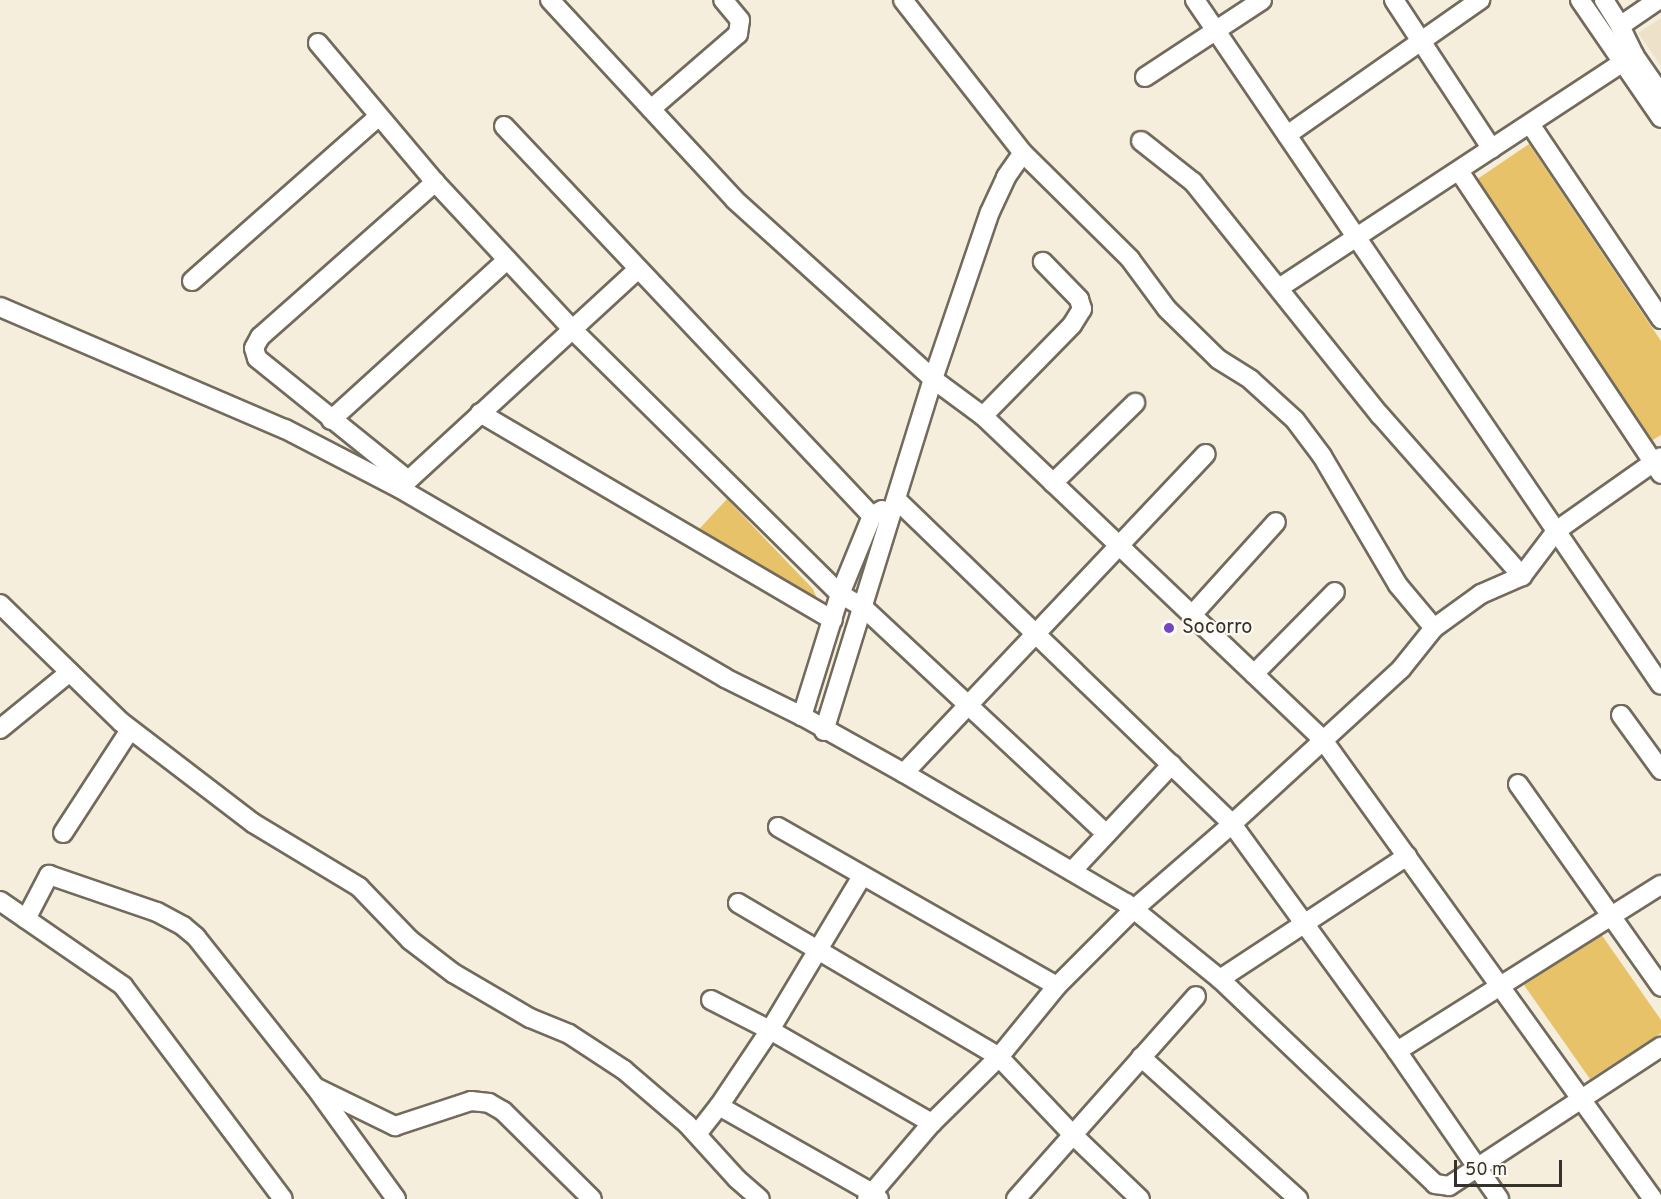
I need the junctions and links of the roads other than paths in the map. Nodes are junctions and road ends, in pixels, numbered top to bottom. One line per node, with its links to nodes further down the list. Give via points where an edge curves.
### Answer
1 (550, 0): 18 (street)
2 (723, 0): 18 (street, via 740,20 738,34)
3 (903, 0): 26 (street)
4 (1195, 0): 12 (street)
5 (1262, 0): 12 (street)
6 (1394, 0): 13 (street)
7 (1480, 0): 13 (street)
8 (1580, 0): 15 (street)
9 (1604, 0): 11 (street)
10 (1658, 0): 11 (street)
11 (1620, 26): 15 (street)
12 (1215, 30): 16 (street); 23 (street)
13 (1423, 42): 23 (street); 25 (street)
14 (318, 43): 19 (street)
15 (1628, 59): 17 (street); 20 (street); 21 (street)
16 (1145, 77)
17 (1661, 94)
18 (651, 109): 38 (street, via 735,200)
19 (379, 116): 28 (street); 33 (street)
20 (1661, 118)
21 (1530, 124): 25 (street); 36 (street)
22 (504, 126): 32 (street)
23 (1287, 135): 29 (street)
24 (1141, 141): 34 (street, via 1193,182)
25 (1492, 149): 27 (street)
26 (1023, 153): 38 (street, via 1006,177 990,212); 59 (street, via 1130,259 1175,317 1218,359 1251,380 1295,420 1322,456 1398,585)
27 (1459, 171): 29 (street); 44 (street)
28 (435, 182): 30 (street); 42 (street, via 256,341 257,358)
29 (1357, 238): 34 (street); 50 (street)
30 (507, 260): 37 (street); 42 (street)
31 (1043, 262): 41 (street, via 1078,299 1082,309 1072,325)
32 (638, 268): 37 (street); 48 (street)
33 (192, 281)
34 (1279, 288): 52 (street, via 1380,416)
35 (0, 307): 46 (street)
36 (1661, 319)
37 (572, 329): 40 (street); 54 (street)
38 (933, 379): 41 (street); 47 (street)
39 (1135, 403): 45 (street)
40 (480, 413): 46 (street); 58 (street)
41 (983, 416): 45 (street)
42 (331, 420): 46 (street)
43 (1206, 454): 51 (street)
44 (1658, 464): 50 (street)
45 (1053, 483): 51 (street)
46 (404, 484): 66 (street, via 695,661)
47 (897, 500): 48 (street); 56 (street); 60 (street)
48 (872, 516): 54 (street)
49 (1276, 522): 57 (street)
50 (1556, 531): 52 (street); 63 (street)
51 (1120, 547): 57 (street); 60 (street)
52 (1522, 576): 59 (street, via 1481,594)
53 (1335, 592): 62 (street)
54 (840, 594): 56 (street); 58 (street)
55 (0, 604): 61 (street)
56 (864, 608): 64 (street); 69 (street)
57 (1192, 615): 62 (street)
58 (833, 620): 66 (street)
59 (1434, 628): 70 (street, via 1401,669)
60 (1037, 633): 64 (street); 71 (street)
61 (70, 672): 67 (street); 68 (street)
62 (1254, 674): 70 (street)
63 (1661, 685)
64 (967, 704): 73 (street); 78 (street)
65 (1622, 715): 72 (street)
66 (802, 716): 69 (street)
67 (0, 729)
68 (130, 730): 77 (street); 105 (street, via 253,823 359,887 410,940 453,973 494,999 569,1034 597,1052 650,1090)
69 (824, 731): 73 (street)
70 (1323, 740): 75 (street); 79 (street)
71 (1172, 764): 75 (street); 78 (street)
72 (1661, 770)
73 (904, 773): 80 (street)
74 (1518, 784): 86 (street)
75 (1232, 824): 85 (street); 88 (street)
76 (778, 826): 81 (street)
77 (63, 833)
78 (1106, 834): 80 (street)
79 (1407, 856): 88 (street); 92 (street)
80 (1072, 871): 85 (street)
81 (862, 876): 89 (street); 91 (street)
82 (1661, 885): 86 (street)
83 (0, 901): 87 (street)
84 (738, 903): 89 (street)
85 (1134, 909): 90 (street); 91 (street)
86 (1611, 917): 92 (street); 93 (street)
87 (26, 918): 101 (street, via 49,875 157,912 183,926); 109 (street, via 123,986)
88 (1304, 923): 90 (street); 98 (street)
89 (815, 951): 96 (street); 99 (street)
90 (1220, 979): 107 (street, via 1435,1184 1449,1186)
91 (1057, 986): 99 (street)
92 (1500, 986): 98 (street); 102 (street)
93 (1661, 987)
94 (1196, 996): 100 (street)
95 (711, 1000): 96 (street)
96 (770, 1030): 103 (street); 104 (street)
97 (1661, 1047): 102 (street)
98 (1397, 1052): 107 (street)
99 (999, 1057): 104 (street); 106 (street)
100 (1141, 1057): 106 (street); 115 (street)
101 (315, 1087): 110 (street); 111 (street, via 395,1126 471,1101 489,1103 503,1111)
102 (1581, 1099): 107 (street); 117 (street)
103 (719, 1106): 105 (street); 108 (street)
104 (932, 1124): 108 (street)
105 (697, 1134): 112 (street)
106 (1072, 1134): 113 (street); 114 (street)
107 (1477, 1166): 116 (street)
108 (873, 1197)
109 (282, 1199)
110 (396, 1199)
111 (592, 1199)
112 (760, 1199)
113 (1016, 1199)
114 (1140, 1199)
115 (1298, 1199)
116 (1499, 1199)
117 (1653, 1199)

